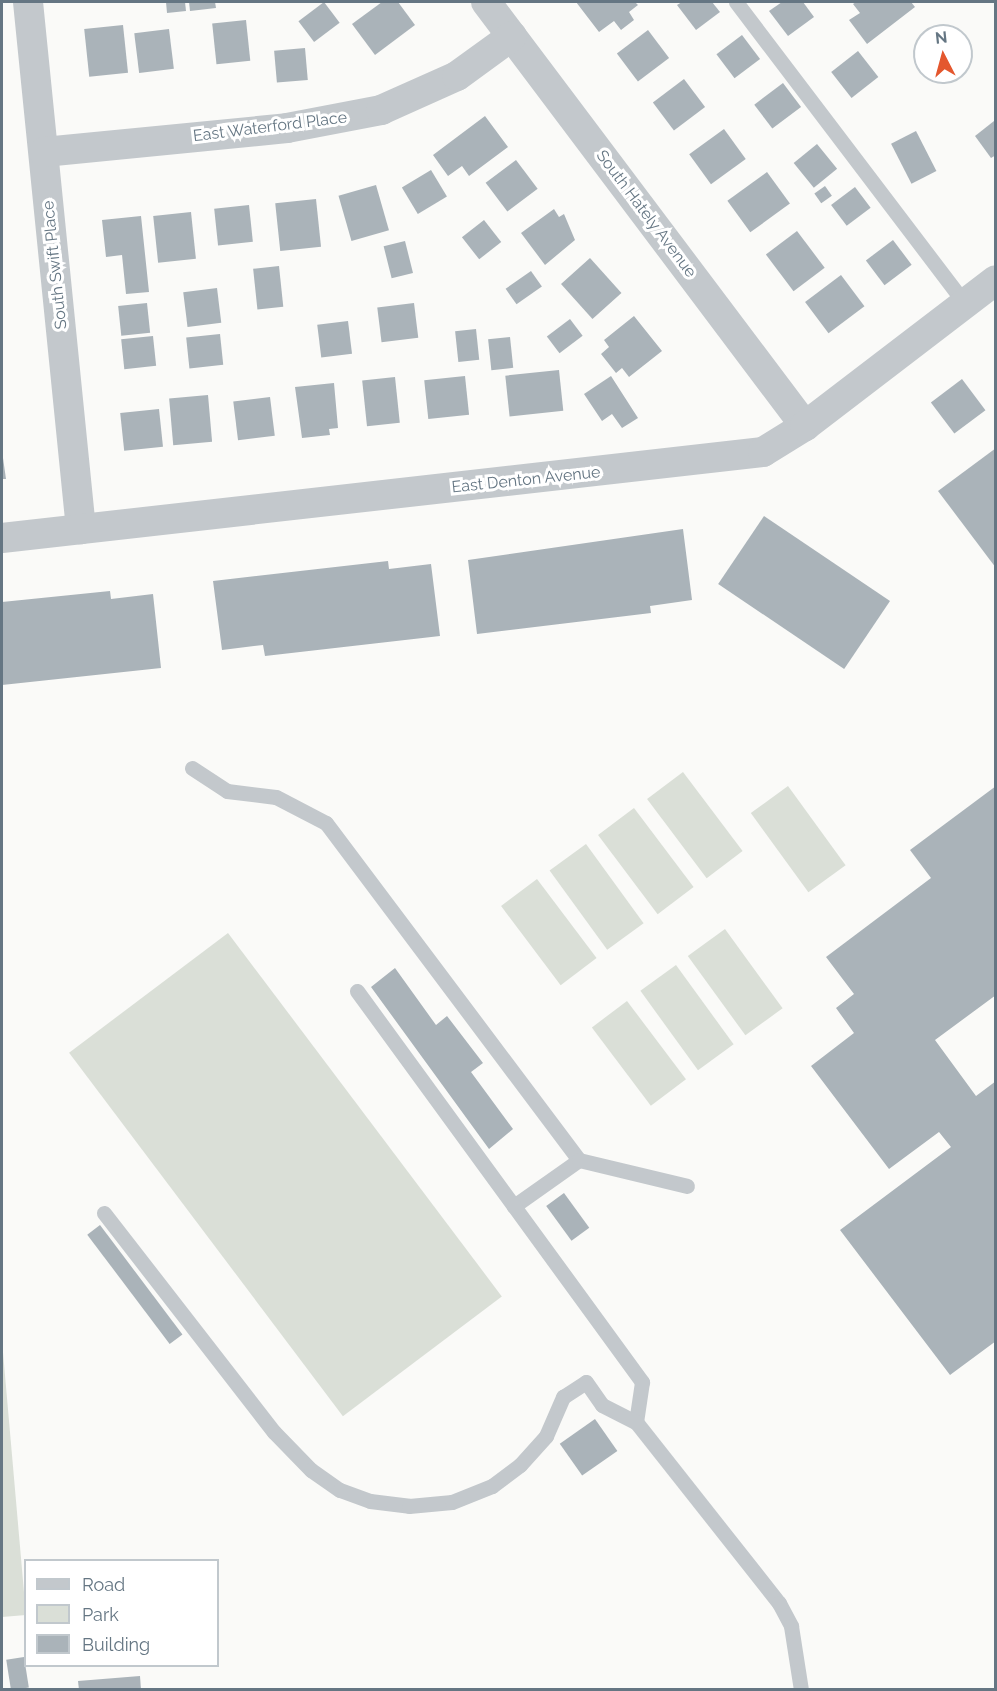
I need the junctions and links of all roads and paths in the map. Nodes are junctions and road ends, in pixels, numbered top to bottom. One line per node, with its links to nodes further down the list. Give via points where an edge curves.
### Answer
1 (28, 2): 5 (street, South Swift Place)
2 (486, 2): 4 (street, South Hately Avenue)
3 (736, 2): 7 (lane)
4 (512, 36): 5 (street, East Waterford Place, via 458,76 381,110 287,128); 8 (street, South Hately Avenue)
5 (44, 152): 9 (street, South Swift Place)
6 (996, 280): 7 (street, East Denton Avenue)
7 (965, 304): 8 (street, East Denton Avenue)
8 (805, 426): 9 (street, East Denton Avenue, via 763,452 741,457)
9 (81, 529): 10 (street, East Denton Avenue)
10 (2, 538)
11 (192, 768): 13 (lane, via 227,791 276,797 326,823)
12 (357, 991): 15 (lane)
13 (579, 1160): 14 (lane); 15 (lane)
14 (687, 1186)
15 (514, 1206): 17 (lane, via 642,1382)
16 (104, 1213): 17 (lane, via 274,1432 311,1470 340,1490 370,1501 409,1506 452,1502 492,1486 520,1465 546,1436 563,1397 586,1382 602,1405)
17 (636, 1422): 18 (lane, via 779,1603 791,1626)
18 (801, 1689)

